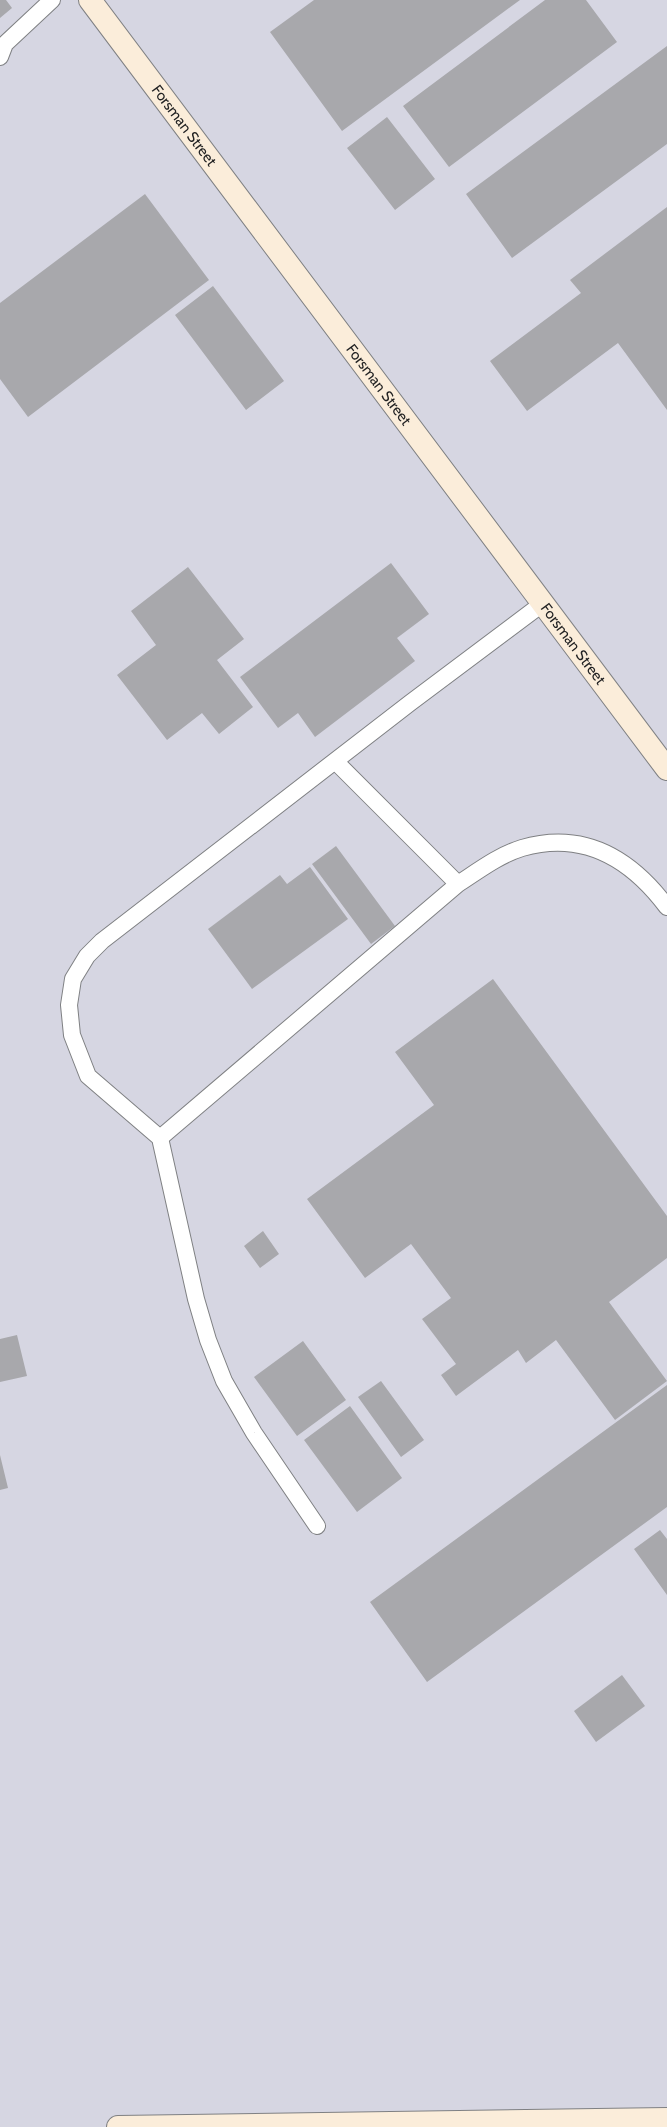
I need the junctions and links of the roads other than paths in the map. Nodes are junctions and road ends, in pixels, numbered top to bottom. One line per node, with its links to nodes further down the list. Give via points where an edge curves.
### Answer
1 (52, 0): 3 (lane, via 5,44)
2 (90, 0): 4 (street, Forsman Street)
3 (0, 57)
4 (542, 604): 5 (lane); 6 (street, Forsman Street)
5 (336, 762): 7 (lane); 9 (lane, via 102,941 87,956 73,979 69,1005 72,1034 88,1076)
6 (667, 770)
7 (458, 884): 8 (lane, via 497,859 521,848 543,843 572,843 597,848 625,863 655,891); 9 (lane)
8 (667, 907)
9 (160, 1138): 10 (lane, via 196,1298 208,1340 224,1381 254,1433)
10 (317, 1526)
11 (667, 2119): 12 (street)
12 (118, 2127)

